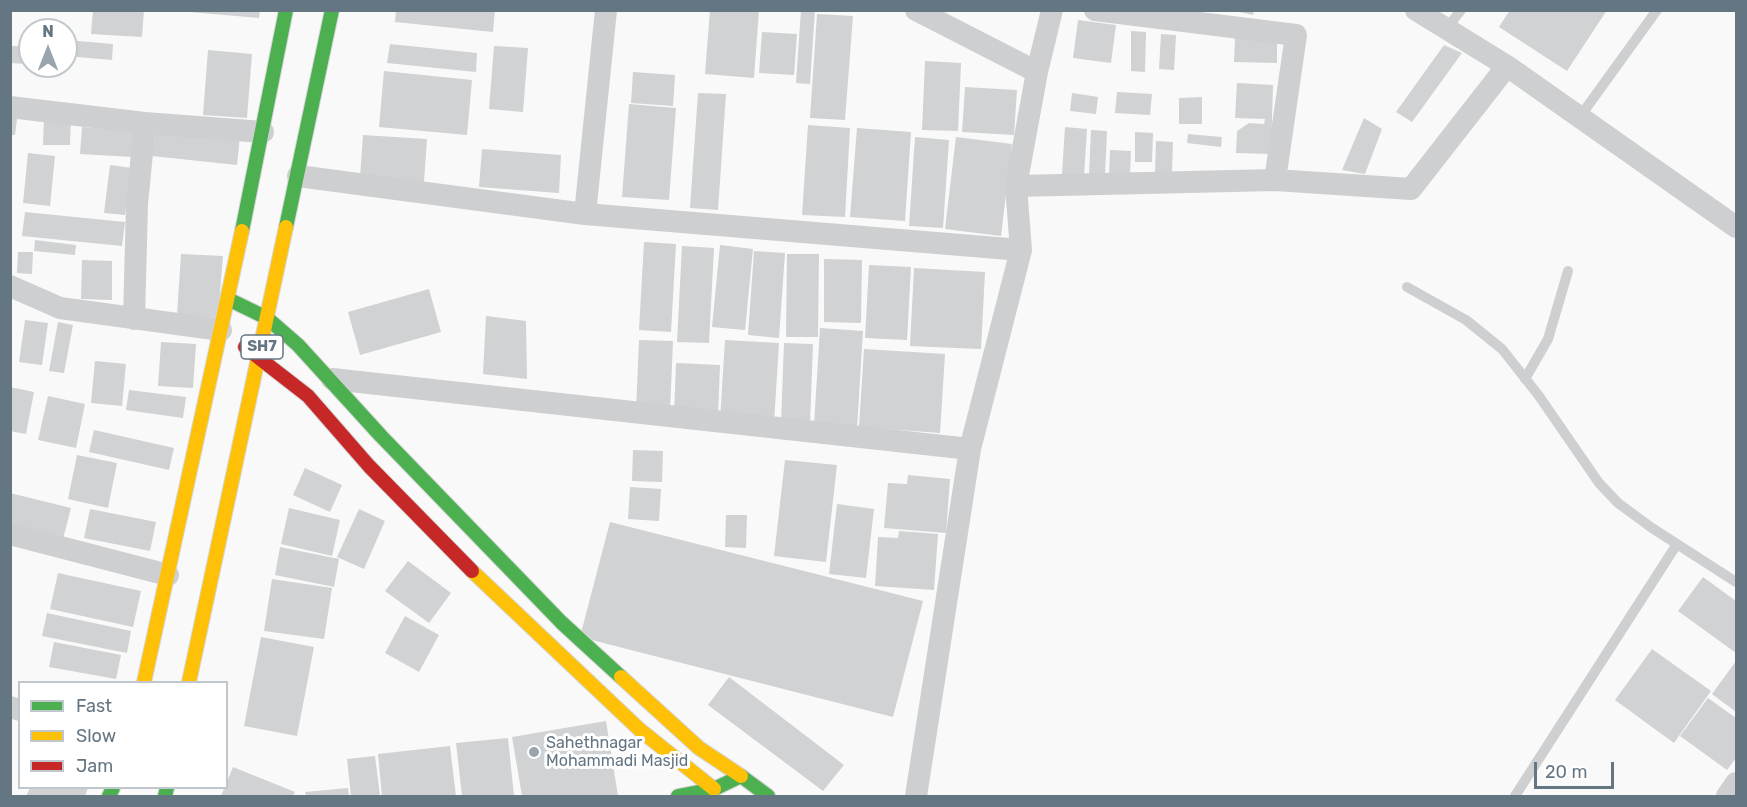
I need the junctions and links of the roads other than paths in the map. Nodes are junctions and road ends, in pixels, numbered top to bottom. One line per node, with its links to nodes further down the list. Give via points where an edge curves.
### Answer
1 (286, 10): 15 (main road, SH7)
2 (332, 10): 16 (main road, SH7)
3 (606, 10): 19 (street)
4 (916, 10): 11 (street)
5 (1052, 10): 11 (street)
6 (1095, 10): 17 (street, via 1296,35)
7 (1416, 10): 9 (street)
8 (1657, 10): 13 (lane)
9 (1454, 19): 10 (street)
10 (1507, 66): 13 (street); 17 (street, via 1411,189)
11 (1037, 72): 18 (street)
12 (10, 107): 14 (street)
13 (1579, 118): 20 (street)
14 (145, 123): 15 (street); 27 (street, via 137,204)
15 (263, 132): 25 (main road, SH7)
16 (298, 176): 19 (street); 26 (main road, SH7)
17 (1275, 180): 18 (street)
18 (1016, 186): 21 (street)
19 (585, 214): 21 (street)
20 (1737, 227)
21 (1021, 250): 32 (street)
22 (1568, 271): 31 (lane, via 1548,339)
23 (10, 286): 27 (street, via 60,308)
24 (1407, 287): 31 (lane, via 1466,320 1502,350)
25 (228, 299): 26 (main road); 28 (main road, SH7)
26 (267, 318): 29 (main road, SH7); 30 (main road)
27 (134, 319): 28 (street)
28 (221, 330): 29 (main road); 35 (main road, SH7)
29 (260, 357): 38 (main road, SH7); 41 (main road, via 308,396 369,466 495,594 640,730)
30 (332, 379): 32 (street); 39 (main road, via 381,436 562,623 699,748)
31 (1525, 379): 34 (lane, via 1599,483 1618,503)
32 (970, 449): 44 (street)
33 (10, 534): 35 (street)
34 (1677, 544): 36 (lane); 45 (lane)
35 (168, 575): 37 (main road, SH7)
36 (1737, 582)
37 (144, 681)
38 (189, 681)
39 (741, 776): 41 (main road); 43 (main road)
40 (1737, 783): 46 (street)
41 (718, 793): 42 (main road)
42 (678, 796)
43 (768, 796)
44 (916, 796)
45 (1515, 796)
46 (1727, 796)

